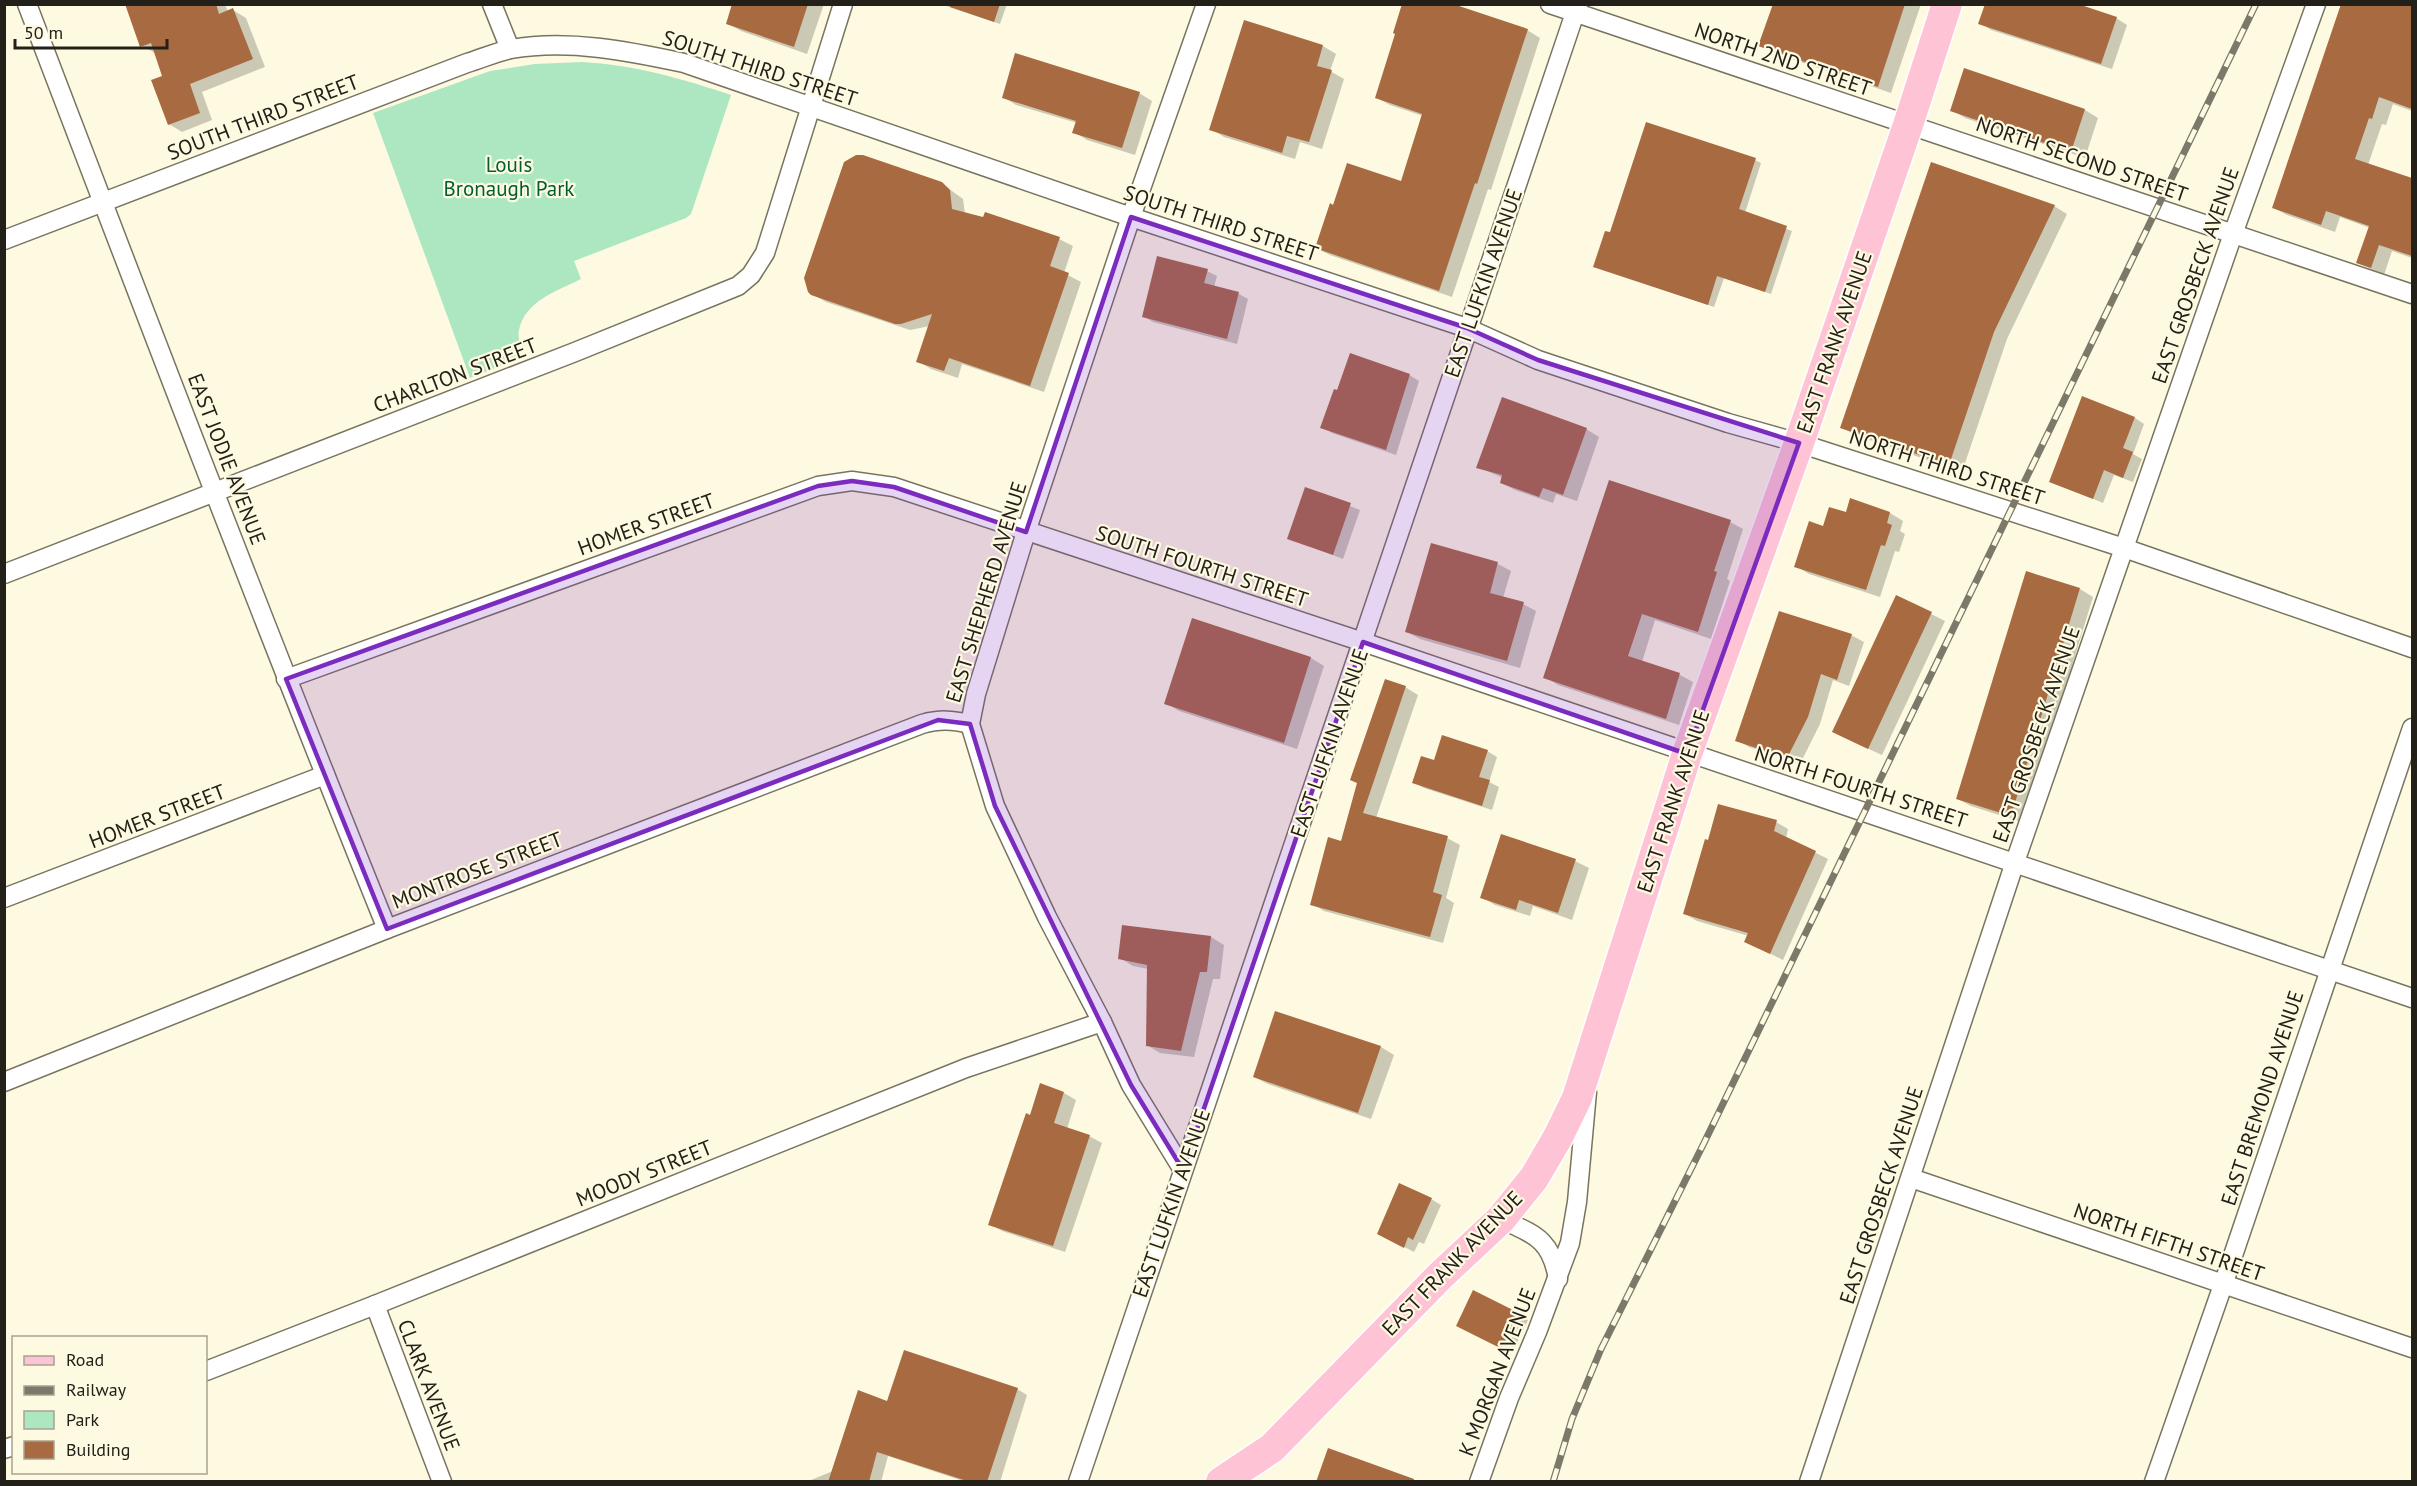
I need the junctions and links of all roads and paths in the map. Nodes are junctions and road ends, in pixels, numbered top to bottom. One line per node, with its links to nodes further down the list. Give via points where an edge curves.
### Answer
1 (27, 4): 12 (street, EAST JODIE AVENUE)
2 (492, 4): 9 (street)
3 (843, 4): 10 (street, CHARLTON STREET)
4 (1206, 4): 13 (street, EAST SHEPHERD AVENUE)
5 (1550, 4): 8 (street, NORTH 2ND STREET)
6 (1947, 4): 11 (main road, EAST FRANK AVENUE)
7 (2316, 4): 14 (street, EAST GROSBECK AVENUE)
8 (1576, 9): 11 (street, NORTH 2ND STREET); 17 (street, EAST LUFKIN AVENUE)
9 (510, 49): 10 (street, SOUTH THIRD STREET, via 584,47 631,52 684,63); 12 (street, SOUTH THIRD STREET)
10 (811, 106): 13 (street, SOUTH THIRD STREET); 19 (street, CHARLTON STREET, via 765,253 738,286)
11 (1908, 125): 14 (street, NORTH SECOND STREET); 18 (main road, EAST FRANK AVENUE)
12 (103, 202): 15 (street, SOUTH THIRD STREET); 19 (street, EAST JODIE AVENUE)
13 (1131, 217): 17 (street, SOUTH THIRD STREET); 20 (street, EAST SHEPHERD AVENUE)
14 (2233, 234): 16 (street, NORTH SECOND STREET); 21 (street, EAST GROSBECK AVENUE)
15 (4, 240)
16 (2412, 294)
17 (1467, 328): 18 (street, NORTH THIRD STREET, via 1538,360); 23 (street, EAST LUFKIN AVENUE)
18 (1799, 443): 21 (street, NORTH THIRD STREET); 28 (main road, EAST FRANK AVENUE)
19 (216, 493): 22 (street, CHARLTON STREET); 25 (street, EAST JODIE AVENUE)
20 (1026, 532): 23 (street, SOUTH FOURTH STREET); 25 (street, HOMER STREET, via 894,487 852,481 818,486); 26 (street, EAST SHEPHERD AVENUE)
21 (2124, 548): 24 (street, NORTH THIRD STREET); 30 (street, EAST GROSBECK AVENUE)
22 (4, 574)
23 (1363, 642): 28 (street, NORTH FOURTH STREET); 38 (street, EAST LUFKIN AVENUE)
24 (2412, 648)
25 (286, 679): 29 (street, EAST JODIE AVENUE)
26 (970, 724): 32 (street, MONTROSE STREET, via 938,720 922,724); 35 (street, EAST SHEPHERD AVENUE, via 995,806)
27 (2412, 728): 33 (street, EAST BREMOND AVENUE)
28 (1687, 754): 30 (street, NORTH FOURTH STREET); 36 (main road, EAST FRANK AVENUE)
29 (325, 776): 31 (street, HOMER STREET); 32 (street, EAST JODIE AVENUE)
30 (2015, 862): 33 (street, NORTH FOURTH STREET); 39 (street, EAST GROSBECK AVENUE)
31 (4, 898)
32 (387, 929): 37 (street, MONTROSE STREET)
33 (2329, 970): 34 (street, NORTH FOURTH STREET); 42 (street, EAST BREMOND AVENUE)
34 (2412, 998)
35 (1102, 1022): 38 (street, EAST SHEPHERD AVENUE, via 1131,1085); 43 (street, MOODY STREET, via 966,1068)
36 (1591, 1055): 40 (main road, EAST FRANK AVENUE, via 1577,1098 1558,1137 1534,1178); 41 (street, K MORGAN AVENUE, via 1577,1202 1570,1243)
37 (4, 1082)
38 (1183, 1170): 48 (street, EAST LUFKIN AVENUE)
39 (1911, 1178): 42 (street, NORTH FIFTH STREET); 52 (street, EAST GROSBECK AVENUE)
40 (1501, 1219): 41 (street, K MORGAN AVENUE, via 1550,1249); 46 (main road, EAST FRANK AVENUE)
41 (1558, 1279): 51 (street, K MORGAN AVENUE)
42 (2223, 1285): 44 (street, NORTH FIFTH STREET); 53 (street, EAST BREMOND AVENUE)
43 (375, 1305): 45 (street, MOODY STREET); 47 (street, CLARK AVENUE)
44 (2412, 1348)
45 (207, 1371)
46 (1272, 1448): 49 (main road, EAST FRANK AVENUE); 50 (main road)
47 (442, 1482)
48 (1078, 1482)
49 (1221, 1482)
50 (1249, 1482)
51 (1479, 1482)
52 (1809, 1482)
53 (2154, 1482)

